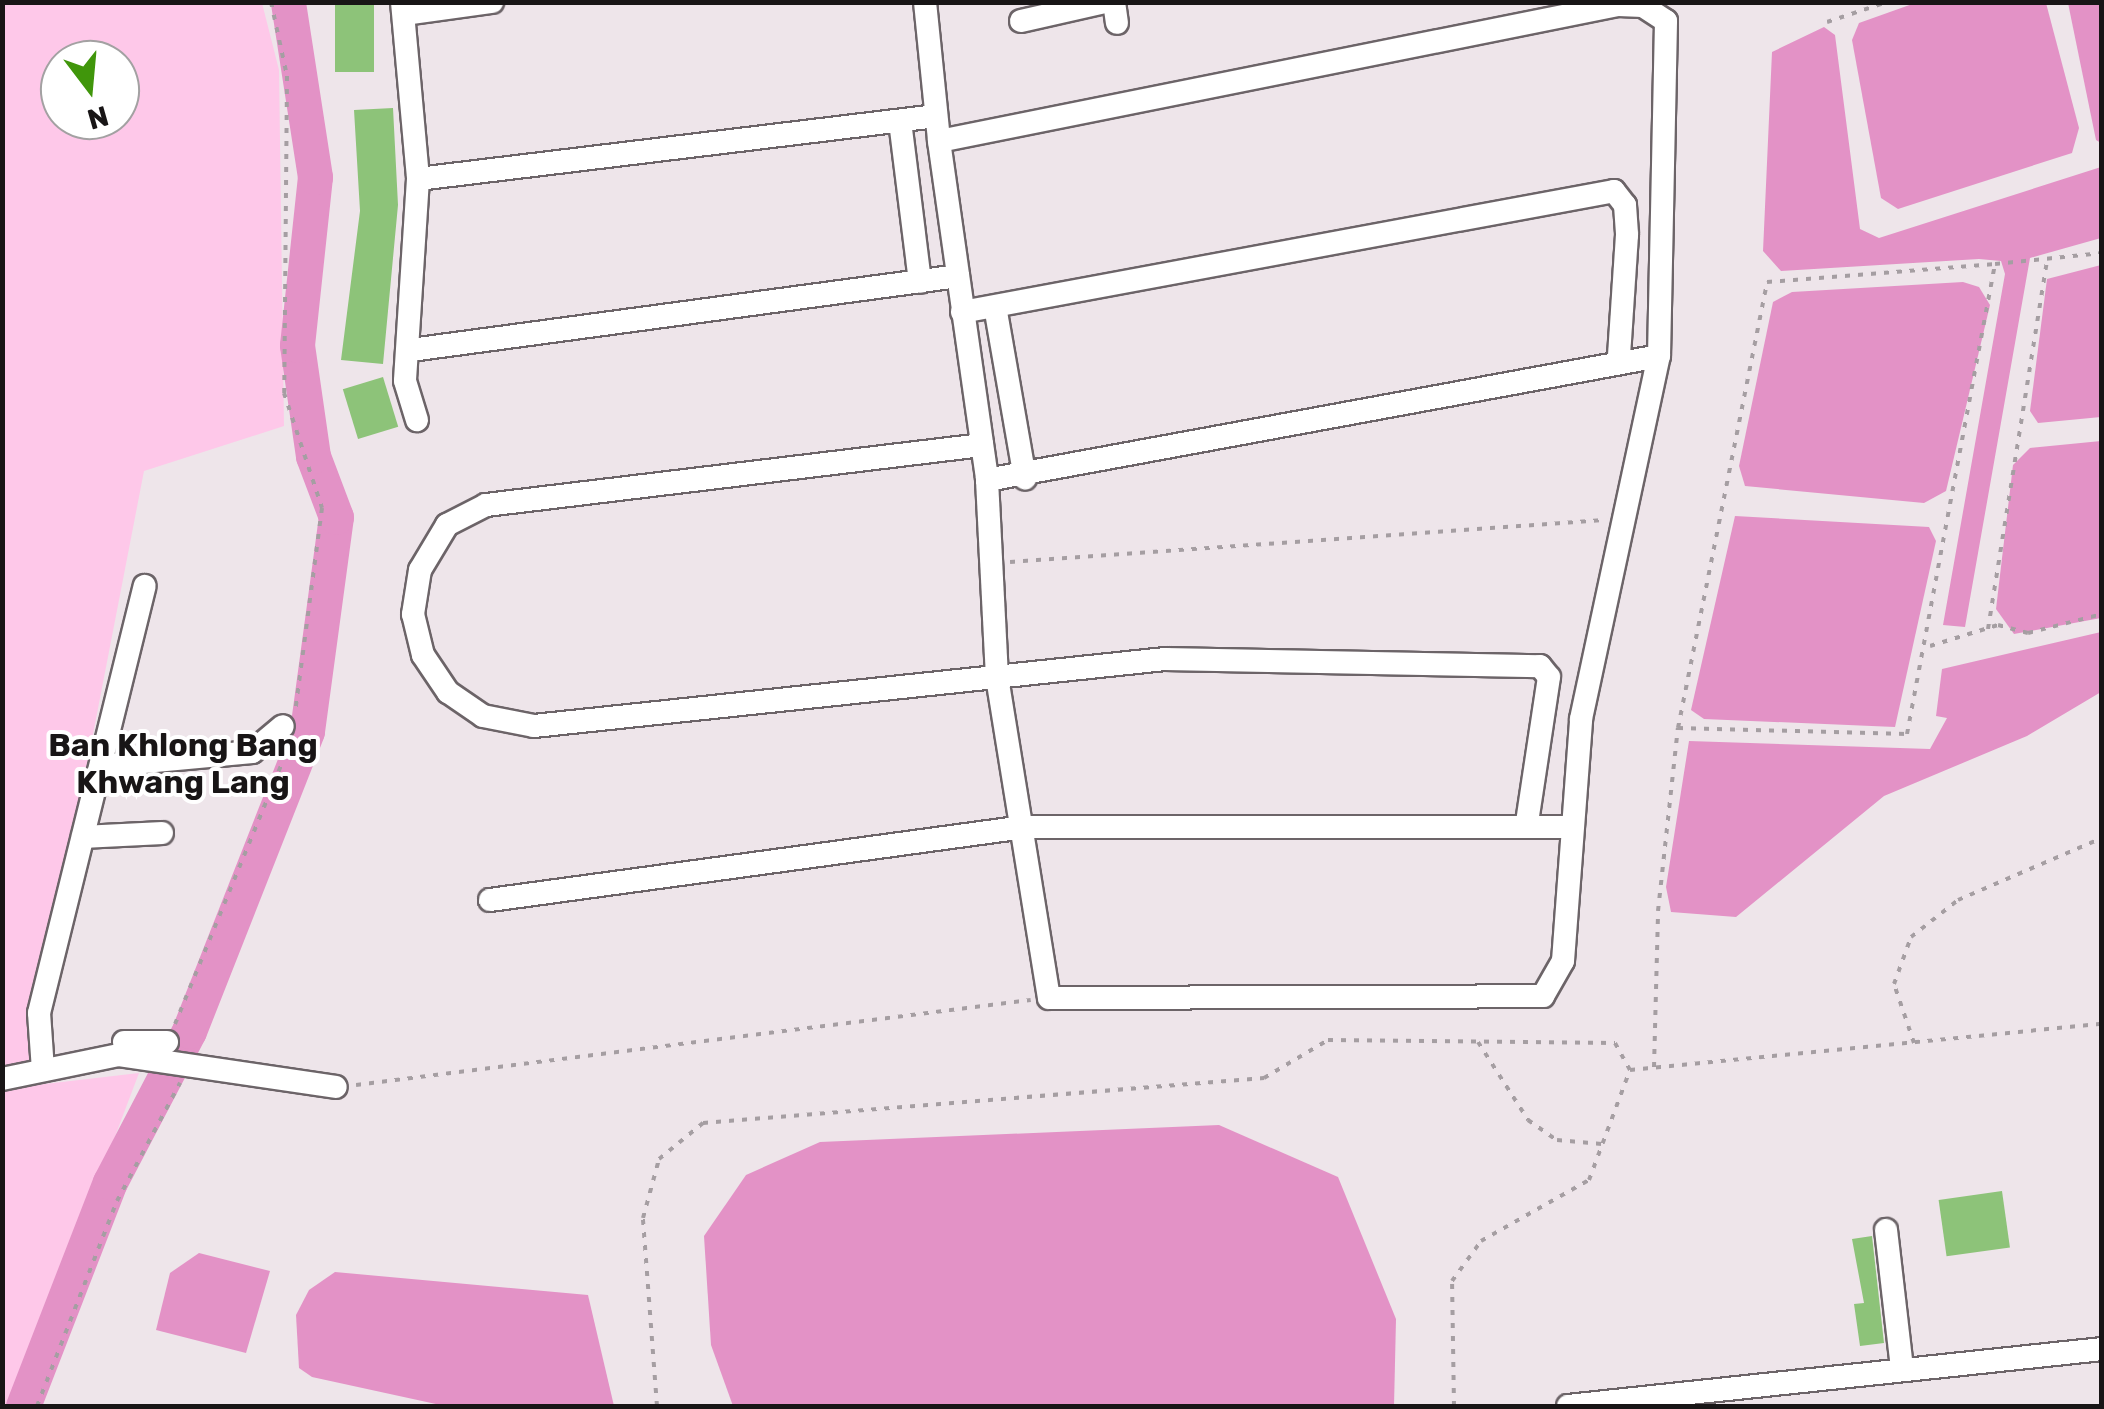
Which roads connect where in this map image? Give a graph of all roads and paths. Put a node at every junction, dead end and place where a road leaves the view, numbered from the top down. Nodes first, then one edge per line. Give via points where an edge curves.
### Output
1 (271, 2) edge
2 (492, 2) edge
3 (925, 2) edge
4 (1887, 2) edge
5 (403, 8) edge
6 (1112, 9) edge
7 (1022, 20) dead end
8 (1828, 22) dead end
9 (936, 116) junction
10 (900, 121) junction
11 (939, 142) junction
12 (418, 180) junction
13 (2102, 253) edge
14 (2047, 259) junction
15 (1995, 264) junction
16 (958, 276) junction
17 (920, 282) junction
18 (962, 312) junction
19 (996, 312) junction
20 (411, 350) junction
21 (1659, 356) junction
22 (1619, 358) junction
23 (417, 420) dead end
24 (982, 445) junction
25 (1025, 478) junction
26 (987, 480) junction
27 (1624, 518) junction
28 (991, 563) junction
29 (144, 586) dead end
30 (2102, 614) edge
31 (1988, 630) junction
32 (1930, 646) junction
33 (997, 677) junction
34 (289, 727) junction
35 (1678, 728) junction
36 (101, 766) junction
37 (1527, 822) junction
38 (1024, 827) junction
39 (1569, 827) junction
40 (162, 832) dead end
41 (83, 837) junction
42 (2102, 838) edge
43 (490, 900) dead end
44 (1050, 998) junction
45 (2102, 1024) edge
46 (1478, 1042) junction
47 (1914, 1042) junction
48 (159, 1050) junction
49 (42, 1061) junction
50 (198, 1068) junction
51 (1654, 1068) junction
52 (1630, 1070) junction
53 (2, 1079) edge
54 (336, 1087) joint
55 (1602, 1144) junction
56 (1886, 1230) dead end
57 (2102, 1349) edge
58 (1902, 1369) junction
59 (37, 1406) edge
60 (657, 1406) edge
61 (1454, 1406) edge
62 (1568, 1406) edge

1 - 34 path via 287,76 284,393 322,508
2 - 5 street
3 - 9 street
4 - 8 path
5 - 12 street
6 - 7 street
9 - 10 street
9 - 11 street
10 - 12 street
10 - 17 street
11 - 16 street
11 - 21 street via 1643,6 1658,12 1669,36
12 - 20 street
13 - 14 path
14 - 15 path
14 - 31 path
15 - 32 path
15 - 35 path via 1768,282
16 - 17 street
16 - 18 street
17 - 20 street
18 - 19 street
18 - 24 street
19 - 22 street via 1614,191 1626,223
19 - 25 street
20 - 23 street via 405,381
21 - 22 street
21 - 27 street
22 - 25 street
24 - 26 street
24 - 33 street via 486,505 447,525 420,570 412,614 422,655 448,692 483,716 534,726
25 - 26 street
26 - 28 street
27 - 28 path
27 - 39 street via 1581,719
28 - 33 street
29 - 36 street
30 - 31 path via 2028,634
31 - 32 path
32 - 35 path via 1907,734
33 - 37 street via 1164,659 1540,666 1548,677
33 - 38 street
34 - 36 street via 252,752
34 - 48 path
35 - 51 path via 1659,894
36 - 41 street
37 - 38 street
37 - 39 street
38 - 43 street
38 - 44 street
39 - 44 street via 1563,961 1543,996
40 - 41 street
41 - 49 street via 39,1013
42 - 47 path via 1958,900 1911,937 1894,984
44 - 54 path
45 - 47 path
46 - 52 path via 1615,1043
46 - 55 path via 1528,1120 1557,1140
46 - 60 path via 1328,1040 1264,1078 703,1123 659,1159 643,1218
47 - 51 path
48 - 49 street
48 - 50 street
49 - 53 street
50 - 54 street
50 - 59 path via 167,1095
51 - 52 path
52 - 55 path
55 - 61 path via 1588,1180 1481,1242 1452,1281
56 - 58 street
57 - 58 street
58 - 62 street

